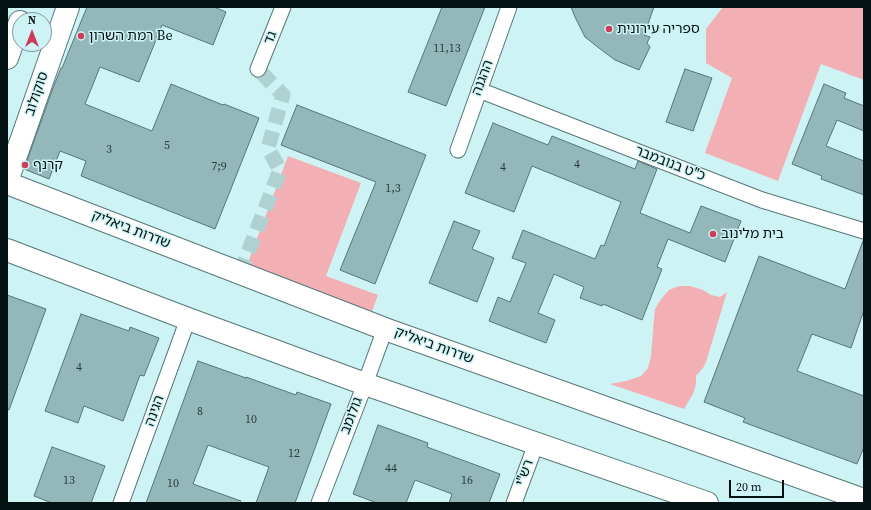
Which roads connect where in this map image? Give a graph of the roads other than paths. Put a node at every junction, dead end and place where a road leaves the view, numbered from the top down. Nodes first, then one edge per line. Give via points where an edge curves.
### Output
1 (68, 7) edge
2 (283, 7) edge
3 (509, 7) edge
4 (12, 44) edge
5 (7, 58) edge
6 (258, 69) dead end
7 (479, 90) junction
8 (458, 150) dead end
9 (7, 182) edge
10 (864, 231) edge
11 (7, 250) edge
12 (188, 319) junction
13 (385, 329) junction
14 (365, 384) junction
15 (536, 444) junction
16 (864, 500) edge
17 (121, 503) edge
18 (319, 503) edge
19 (514, 503) edge
20 (707, 503) edge

1 - 9 street, סוקולוב
2 - 6 street, גד
3 - 7 street, ההגנה
4 - 5 street
7 - 8 street, ההגנה
7 - 10 street, כ"ט בנובמבר via 762,200
9 - 13 street, שדרות ביאליק
11 - 12 street
12 - 14 street
12 - 17 street, הגינה
13 - 14 street, גולומב
13 - 16 street, שדרות ביאליק
14 - 15 street
14 - 18 street, גולומב
15 - 19 street, רש"י
15 - 20 street

